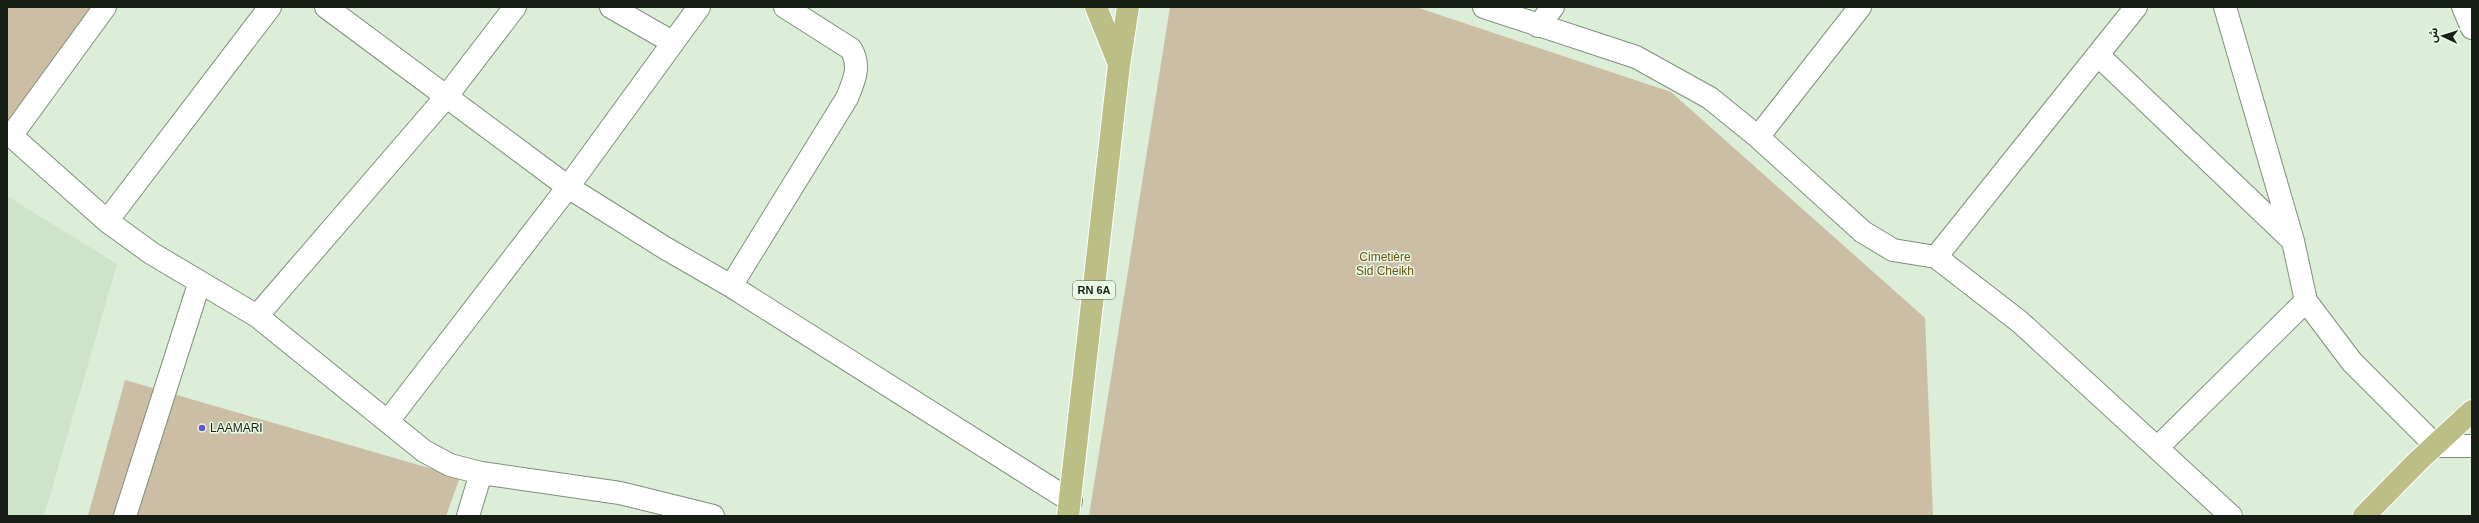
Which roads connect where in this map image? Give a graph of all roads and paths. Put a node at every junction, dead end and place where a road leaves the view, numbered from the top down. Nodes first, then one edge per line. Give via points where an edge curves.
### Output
1 (105, 7) edge
2 (270, 7) edge
3 (326, 7) edge
4 (515, 7) edge
5 (612, 7) edge
6 (699, 7) edge
7 (785, 7) edge
8 (1096, 7) edge
9 (1128, 7) edge
10 (1484, 7) edge
11 (1553, 7) edge
12 (1860, 7) edge
13 (2136, 7) edge
14 (2225, 7) edge
15 (2463, 7) edge
16 (1538, 26) junction
17 (2472, 28) edge
18 (672, 42) junction
19 (2099, 56) junction
20 (1119, 65) junction
21 (446, 97) junction
22 (9, 134) edge
23 (1758, 137) junction
24 (568, 187) junction
25 (107, 221) junction
26 (2293, 241) junction
27 (1936, 257) junction
28 (199, 284) junction
29 (731, 286) junction
30 (2306, 301) junction
31 (257, 316) junction
32 (2472, 411) edge
33 (388, 421) junction
34 (2436, 446) junction
35 (2472, 446) edge
36 (2157, 448) junction
37 (481, 473) junction
38 (1070, 508) edge
39 (125, 516) edge
40 (468, 516) edge
41 (713, 516) edge
42 (2231, 516) edge
43 (2364, 516) edge

1 - 22 street
2 - 25 street
3 - 21 street
4 - 21 street
5 - 18 street
6 - 18 street
7 - 29 street via 851,49 856,58 856,74 848,98
8 - 20 main road
9 - 20 main road, RN 6A
10 - 16 street
11 - 16 street
12 - 23 street
13 - 19 street
14 - 26 street
15 - 17 street
16 - 23 street via 1636,57 1710,98
18 - 24 street
19 - 26 street
19 - 27 street
20 - 38 main road, RN 6A
21 - 24 street
21 - 31 street
22 - 25 street
23 - 27 street via 1862,232 1893,250
24 - 29 street
24 - 33 street
25 - 28 street
26 - 30 street
27 - 36 street via 2020,322
28 - 31 street
28 - 39 street
29 - 38 street
30 - 34 street via 2352,362
30 - 36 street
31 - 33 street
32 - 34 main road
33 - 37 street via 424,451 450,466
34 - 35 street
34 - 43 main road
36 - 42 street
37 - 40 street
37 - 41 street via 620,493

